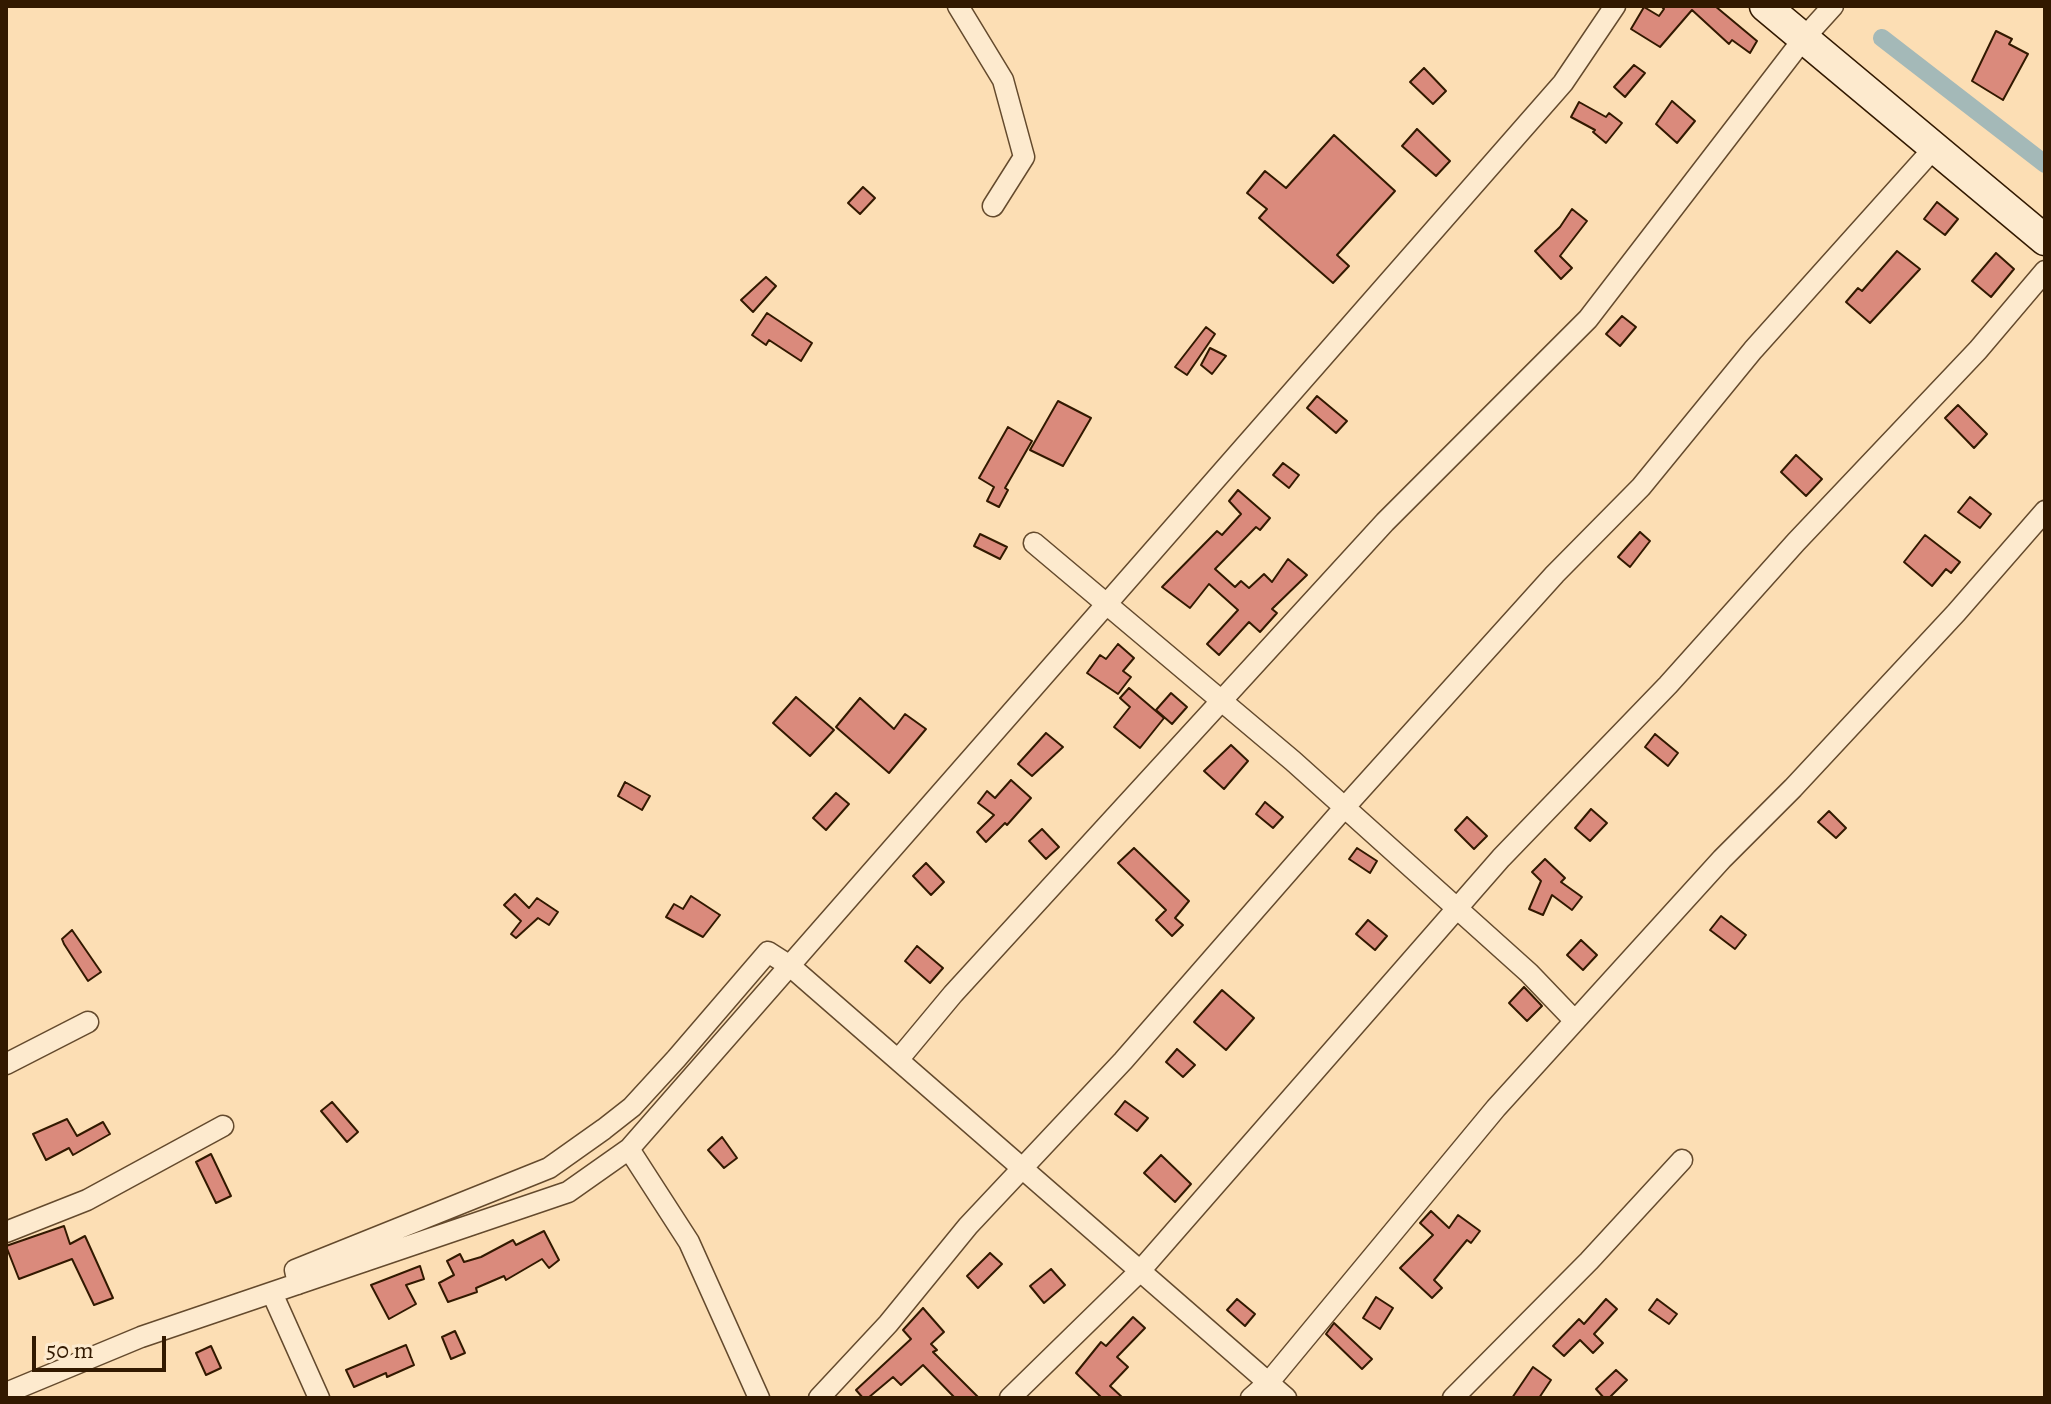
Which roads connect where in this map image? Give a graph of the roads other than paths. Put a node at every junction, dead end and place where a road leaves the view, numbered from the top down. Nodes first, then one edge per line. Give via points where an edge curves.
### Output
1 (958, 6) edge
2 (1615, 6) edge
3 (1765, 6) edge
4 (1833, 6) edge
5 (1804, 38) junction
6 (1935, 147) junction
7 (993, 206) dead end
8 (2045, 240) edge
9 (2045, 271) edge
10 (2045, 511) edge
11 (1034, 543) dead end
12 (1109, 603) junction
13 (1221, 703) junction
14 (1344, 808) junction
15 (1457, 907) junction
16 (790, 966) junction
17 (1575, 1021) junction
18 (88, 1022) dead end
19 (898, 1060) junction
20 (6, 1064) edge
21 (223, 1126) dead end
22 (629, 1149) junction
23 (1682, 1160) dead end
24 (1021, 1167) junction
25 (6, 1232) edge
26 (1140, 1271) junction
27 (298, 1284) junction
28 (272, 1293) junction
29 (1269, 1382) junction
30 (6, 1393) edge
31 (319, 1398) edge
32 (759, 1398) edge
33 (819, 1398) edge
34 (1010, 1398) edge
35 (1251, 1398) edge
36 (1286, 1398) edge
37 (1453, 1398) edge

1 - 7 street via 1003,80 1024,157
2 - 12 street via 1563,83
3 - 5 street
4 - 5 street
5 - 6 street
5 - 13 street via 1588,319 1385,522
6 - 8 street
6 - 14 street via 1753,350 1641,487 1555,574
9 - 15 street via 1978,350
10 - 17 street
11 - 12 street
12 - 13 street
12 - 16 street
13 - 14 street
13 - 19 street
14 - 15 street
14 - 24 street via 1123,1061
15 - 17 street
15 - 26 street
16 - 19 street
16 - 22 street
16 - 27 street via 768,952 632,1107 549,1168 295,1270
17 - 29 street via 1434,1178
18 - 20 street
19 - 24 street
21 - 25 street via 87,1200
22 - 27 street via 568,1192
22 - 32 street via 689,1242
23 - 37 street
24 - 26 street
24 - 33 street
26 - 29 street
26 - 34 street
27 - 28 street
28 - 30 street via 141,1337
28 - 31 street
29 - 35 street
29 - 36 street

